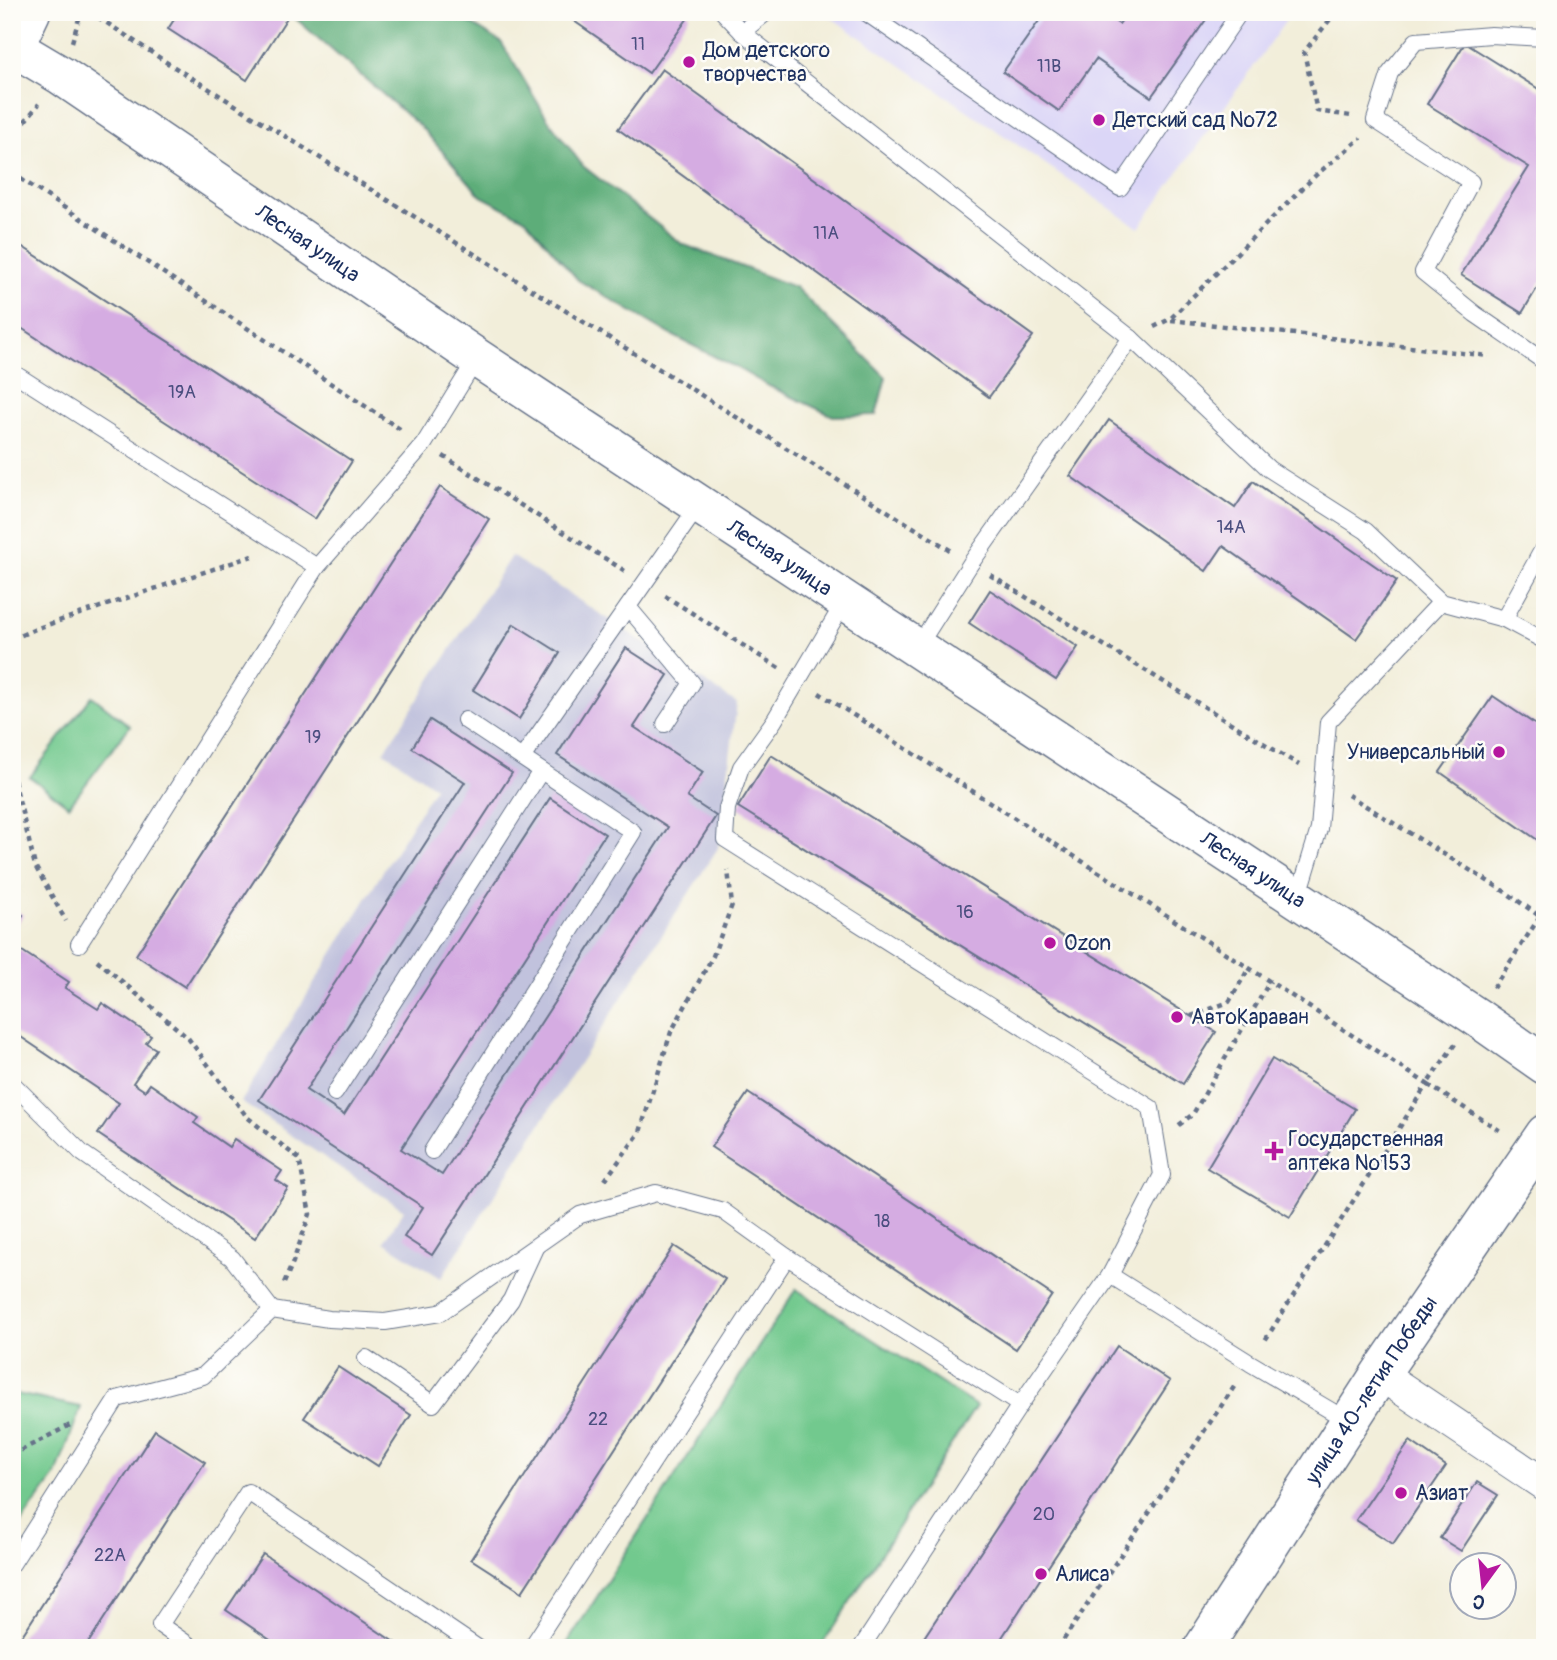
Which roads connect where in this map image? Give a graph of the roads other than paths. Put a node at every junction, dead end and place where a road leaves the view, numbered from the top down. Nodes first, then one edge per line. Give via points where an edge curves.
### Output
1 (31, 12) edge
2 (723, 12) edge
3 (767, 12) edge
4 (865, 12) edge
5 (1240, 12) edge
6 (742, 32) junction
7 (1545, 38) edge
8 (14, 50) edge
9 (1131, 338) junction
10 (477, 358) junction
11 (1545, 362) edge
12 (12, 372) edge
13 (698, 505) junction
14 (1545, 545) edge
15 (317, 567) junction
16 (845, 601) junction
17 (1441, 602) junction
18 (628, 607) junction
19 (1504, 619) junction
20 (1545, 641) edge
21 (917, 648) junction
22 (465, 720) dead end
23 (665, 723) dead end
24 (522, 758) junction
25 (541, 771) junction
26 (1298, 898) junction
27 (79, 944) road end
28 (1545, 1065) edge
29 (12, 1083) edge
30 (335, 1093) dead end
31 (1545, 1134) edge
32 (432, 1151) dead end
33 (536, 1246) junction
34 (788, 1258) junction
35 (1110, 1275) junction
36 (272, 1310) junction
37 (366, 1358) dead end
38 (1380, 1374) junction
39 (1020, 1405) junction
40 (1350, 1422) junction
41 (1545, 1485) edge
42 (12, 1564) edge
43 (193, 1648) edge
44 (478, 1648) edge
45 (531, 1648) edge
46 (861, 1648) edge
47 (1203, 1648) edge

1 - 8 street
2 - 6 lane
3 - 6 lane
4 - 5 lane via 1120,188
6 - 9 lane
7 - 11 lane via 1416,41 1390,73 1377,122 1471,182 1423,272
8 - 10 street, Лесная улица via 62,76
9 - 17 lane via 1269,469 1366,531
9 - 21 lane via 971,563
10 - 13 street, Лесная улица
10 - 15 lane via 424,444
12 - 15 lane
13 - 16 street, Лесная улица
13 - 18 lane
14 - 19 lane
15 - 27 lane
16 - 21 street, Лесная улица
16 - 35 lane via 774,722 741,767 727,808 724,839 1151,1108 1163,1175
17 - 19 lane
17 - 26 lane via 1328,722 1319,829
18 - 23 lane via 692,684
18 - 24 lane
19 - 20 lane
21 - 26 street, Лесная улица
22 - 24 lane
24 - 25 lane
25 - 30 lane
25 - 32 lane via 633,832
26 - 28 street, Лесная улица
29 - 36 lane via 82,1153 232,1258
31 - 38 street, улица 40-летия Победы
33 - 34 lane via 580,1215 656,1193 723,1211
33 - 36 lane via 440,1313 385,1322
33 - 37 lane via 511,1300 433,1404
34 - 39 lane
34 - 45 lane
35 - 39 lane
35 - 40 lane
36 - 42 lane via 203,1376 117,1399
38 - 40 street, улица 40-летия Победы
38 - 41 street
39 - 46 lane
40 - 47 street, улица 40-летия Победы
43 - 44 lane via 160,1625 248,1492

